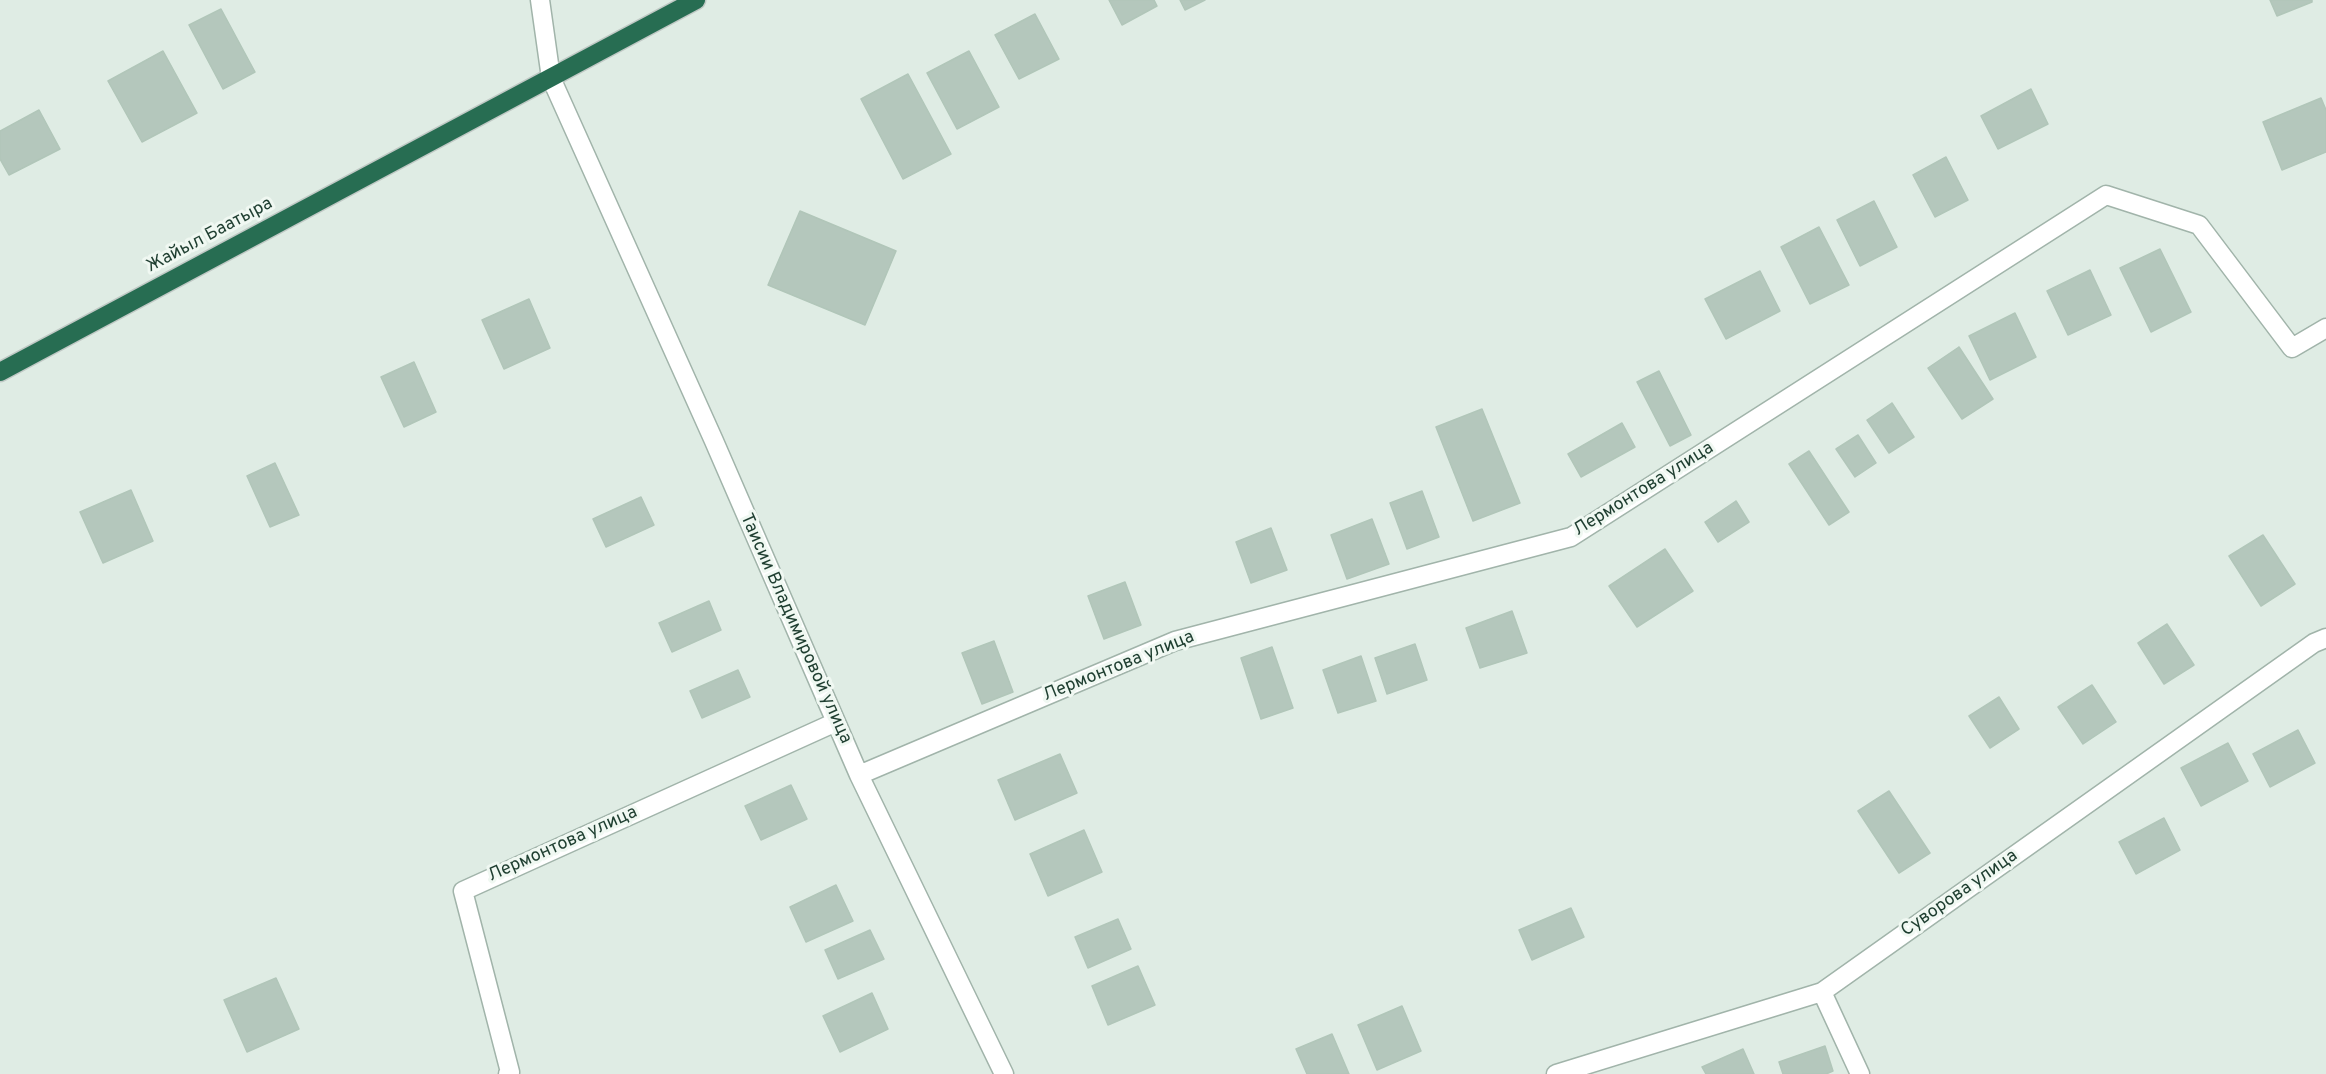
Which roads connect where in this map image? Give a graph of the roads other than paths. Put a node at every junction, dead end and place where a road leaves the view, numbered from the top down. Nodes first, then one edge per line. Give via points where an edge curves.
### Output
1 (540, 0) edge
2 (696, 0) edge
3 (551, 78) junction
4 (2326, 328) edge
5 (0, 372) edge
6 (2326, 638) edge
7 (836, 722) junction
8 (859, 776) junction
9 (1822, 992) junction
10 (508, 1074) edge
11 (1004, 1074) edge
12 (1556, 1074) edge
13 (1860, 1074) edge

1 - 3 street
2 - 3 highway, Жайыл Баатыра
3 - 5 highway, Жайыл Баатыра
3 - 7 street, Таисии Владимировой улица
4 - 8 street, Лермонтова улица via 2292,348 2199,225 2106,195 1571,537 1175,641
6 - 9 street, Суворова улица
7 - 8 street, Таисии Владимировой улица
7 - 10 street, Лермонтова улица via 463,891
8 - 11 street, Таисии Владимировой улица
9 - 12 street, Суворова улица
9 - 13 street

